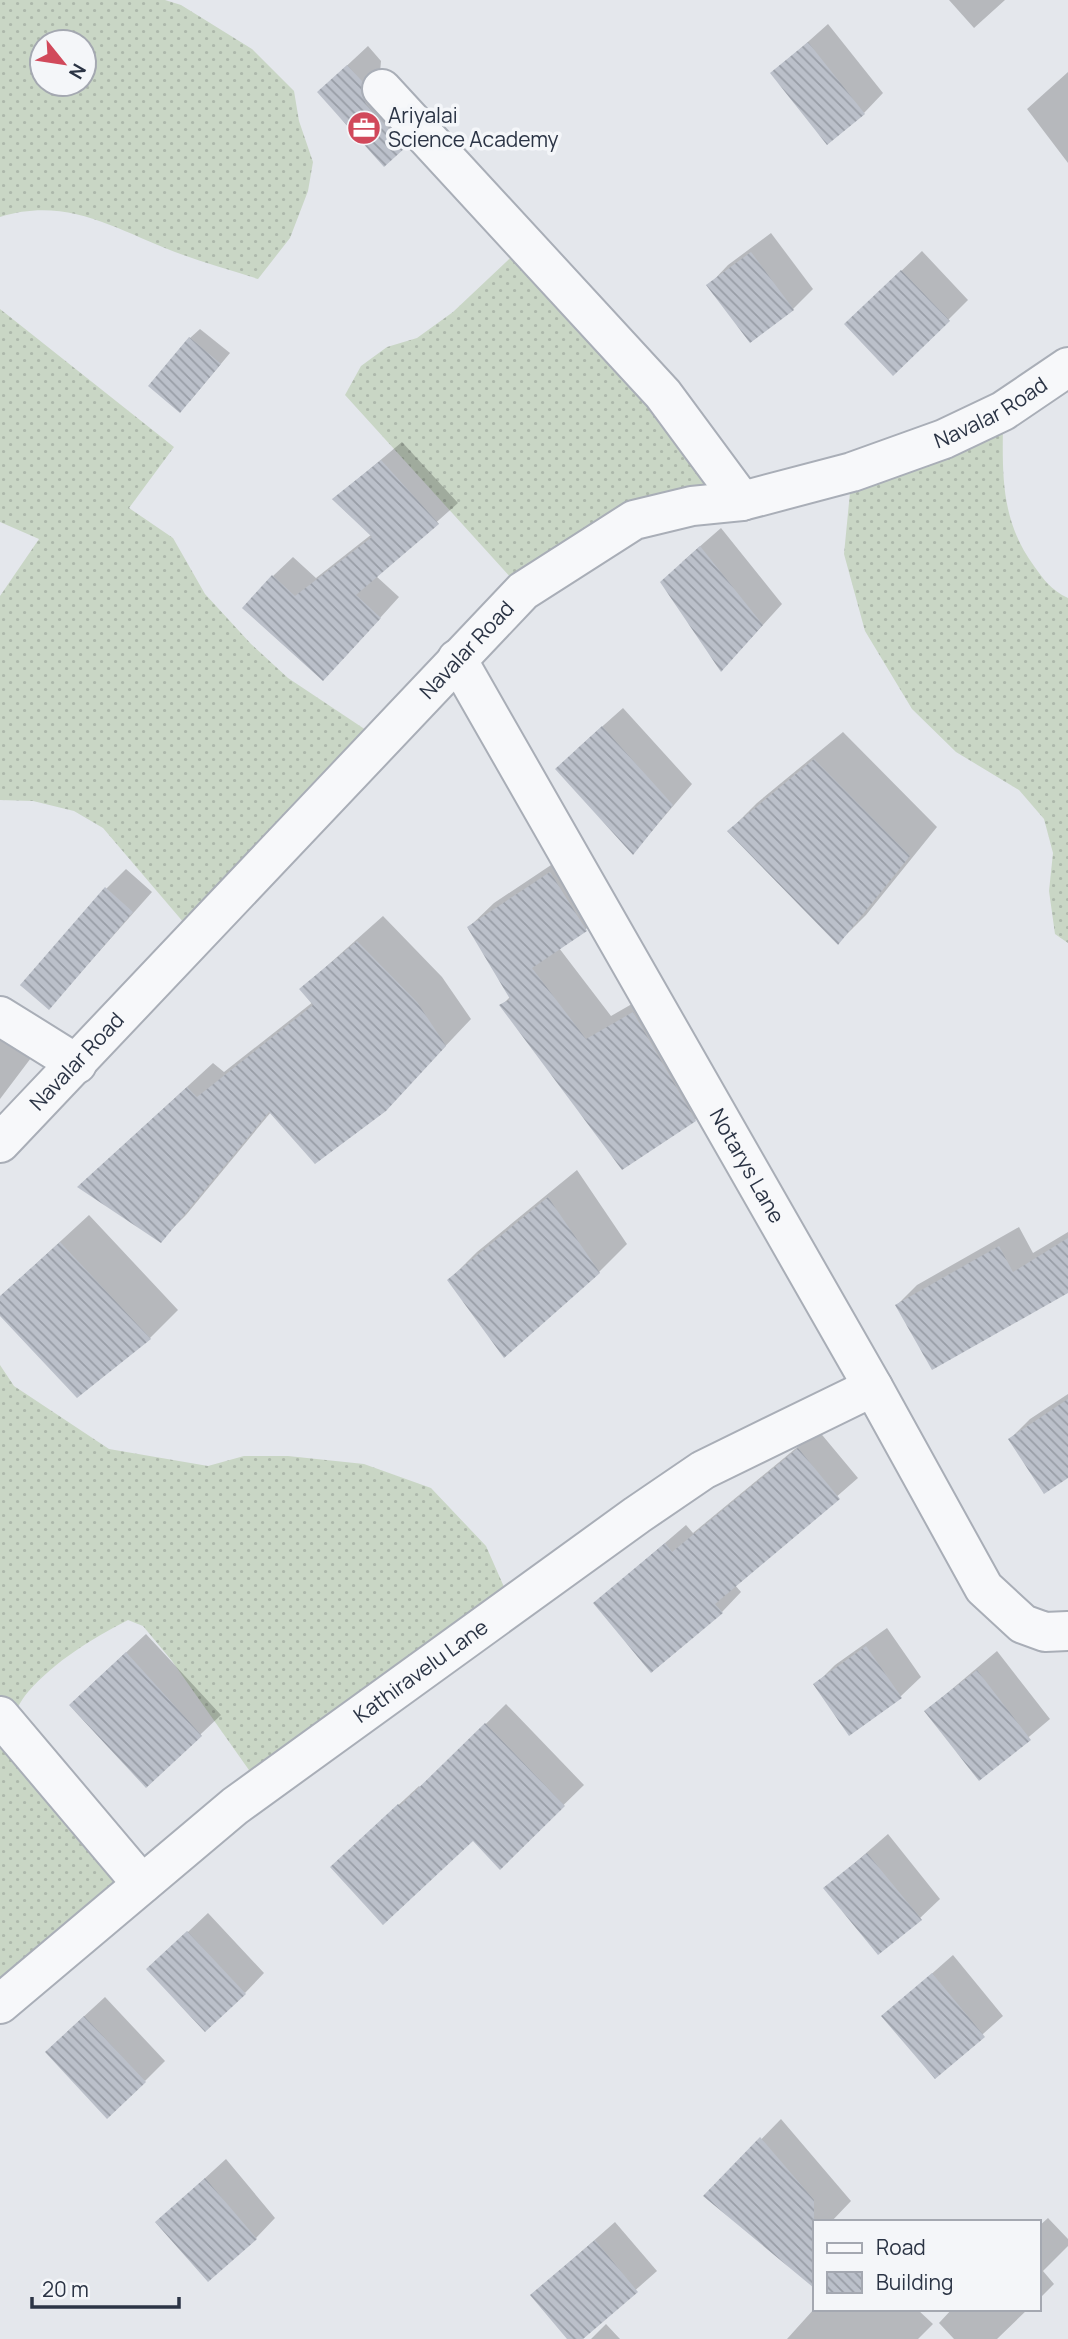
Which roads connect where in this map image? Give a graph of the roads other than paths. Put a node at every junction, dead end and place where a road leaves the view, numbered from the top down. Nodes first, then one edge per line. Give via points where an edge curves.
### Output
1 (382, 89) dead end
2 (1068, 368) edge
3 (742, 502) junction
4 (457, 659) junction
5 (0, 1016) edge
6 (77, 1064) junction
7 (0, 1143) edge
8 (873, 1387) junction
9 (1068, 1631) edge
10 (0, 1716) edge
11 (142, 1884) junction
12 (0, 2004) edge

1 - 3 street via 663,394
2 - 3 street, Navalar Road via 1003,411 944,439 852,472
3 - 4 street, Navalar Road via 692,506 634,520 523,591
4 - 6 street, Navalar Road
4 - 8 street, Notarys Lane
5 - 6 street
6 - 7 street, Navalar Road
8 - 9 street, Notarys Lane via 984,1588 1023,1624 1045,1632
8 - 11 street, Kathiravelu Lane via 681,1485 235,1806
10 - 11 street
11 - 12 street, Kathiravelu Lane

